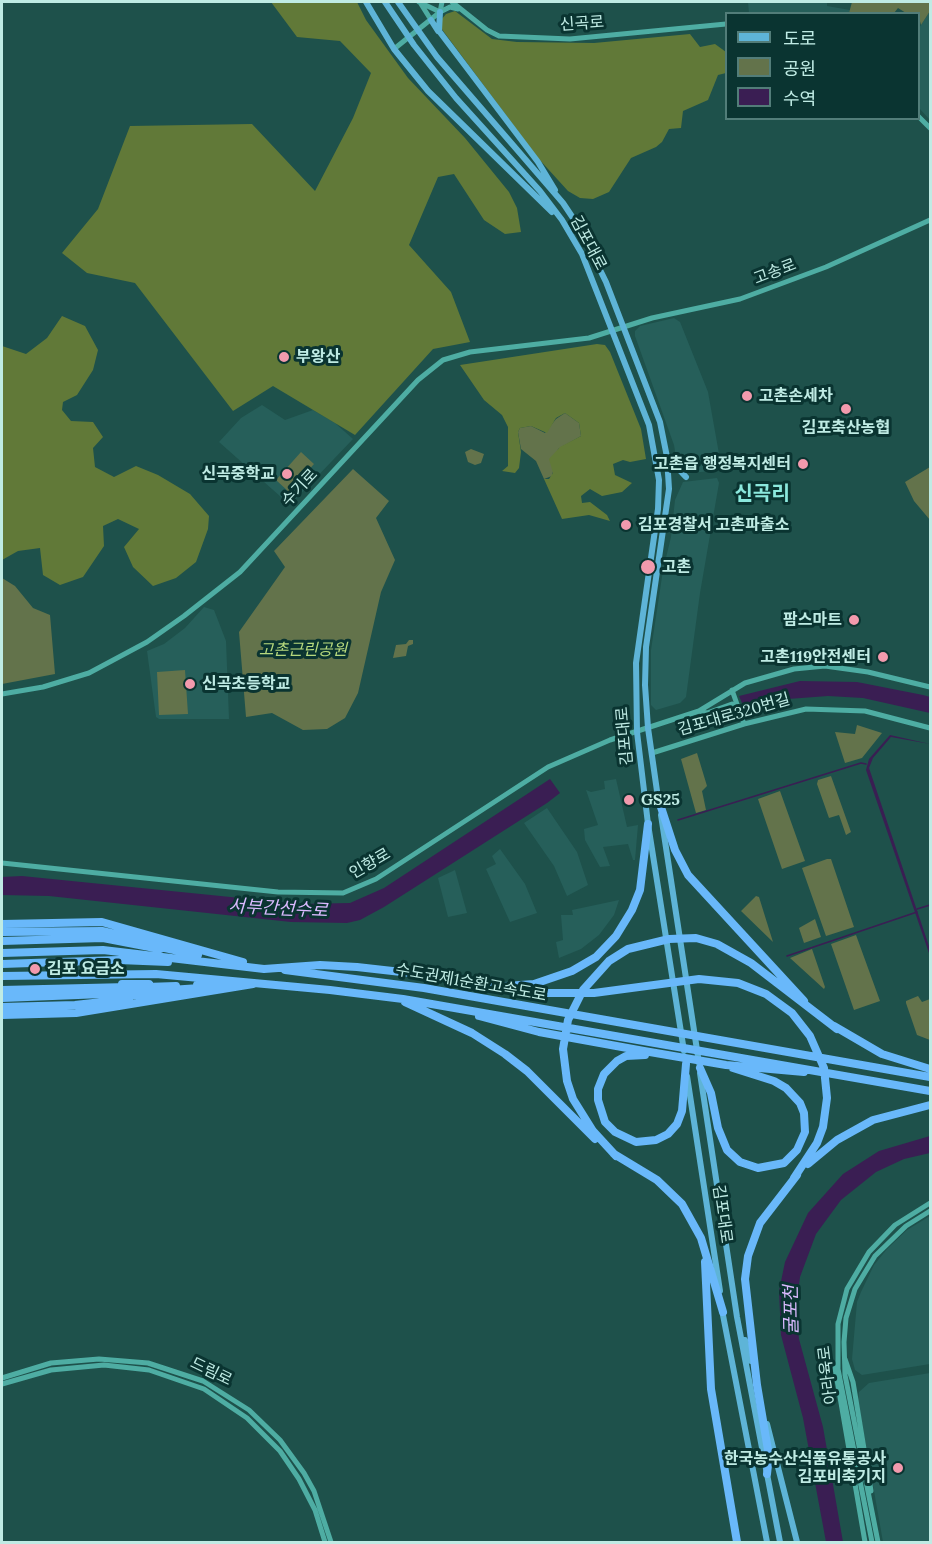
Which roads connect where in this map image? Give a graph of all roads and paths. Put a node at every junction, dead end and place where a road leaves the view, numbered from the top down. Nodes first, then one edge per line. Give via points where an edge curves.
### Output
1 (366, 2) edge
2 (385, 2) edge
3 (398, 2) edge
4 (419, 2) edge
5 (442, 2) edge
6 (452, 2) edge
7 (462, 10) junction
8 (440, 12) junction
9 (430, 21) junction
10 (725, 24) edge
11 (439, 32) junction
12 (395, 48) junction
13 (563, 203) junction
14 (562, 220) junction
15 (930, 220) edge
16 (622, 327) junction
17 (612, 331) junction
18 (667, 457) junction
19 (686, 477) dead end
20 (930, 687) edge
21 (732, 690) junction
22 (2, 694) edge
23 (739, 708) junction
24 (699, 711) junction
25 (744, 724) junction
26 (648, 728) junction
27 (930, 728) edge
28 (637, 732) junction
29 (652, 753) junction
30 (659, 801) junction
31 (648, 824) junction
32 (2, 863) edge
33 (2, 938) edge
34 (2, 964) edge
35 (264, 969) junction
36 (2, 976) edge
37 (264, 983) junction
38 (480, 986) junction
39 (395, 998) junction
40 (2, 1001) edge
41 (432, 1004) junction
42 (837, 1029) junction
43 (645, 1053) junction
44 (686, 1064) junction
45 (700, 1068) junction
46 (741, 1069) junction
47 (930, 1069) edge
48 (824, 1072) junction
49 (930, 1077) edge
50 (930, 1091) edge
51 (930, 1105) edge
52 (616, 1156) junction
53 (794, 1178) junction
54 (930, 1203) edge
55 (930, 1211) edge
56 (705, 1249) junction
57 (723, 1311) junction
58 (737, 1317) junction
59 (840, 1357) junction
60 (2, 1378) edge
61 (2, 1384) edge
62 (757, 1384) junction
63 (767, 1474) junction
64 (325, 1542) edge
65 (331, 1542) edge
66 (737, 1542) edge
67 (767, 1542) edge
68 (780, 1542) edge
69 (796, 1542) edge
70 (865, 1542) edge
71 (872, 1542) edge
72 (879, 1542) edge

1 - 12 main road
2 - 14 main road, 김포대로 via 456,98
3 - 13 main road, 김포대로 via 437,57
4 - 8 street
4 - 9 street
5 - 8 street
6 - 7 street, 신곡로
7 - 8 street via 450,7
7 - 10 street, 신곡로 via 495,35 534,39
8 - 9 street
8 - 11 main road
9 - 11 main road
9 - 12 street
11 - 13 main road via 538,162
12 - 14 main road via 428,92
13 - 16 main road, 김포대로 via 594,255
14 - 17 main road, 김포대로 via 582,254
15 - 16 street, 고송로 via 759,293
16 - 17 street, 수기로
16 - 18 main road, 김포대로 via 660,422
17 - 22 street, 수기로 via 589,338 470,352 436,363 251,561 201,604 109,664 67,681
17 - 28 main road, 김포대로 via 649,425 659,480 636,663
18 - 19 main road
18 - 26 main road, 김포대로 via 668,502 646,657
20 - 21 street via 825,666 784,671
21 - 23 street
21 - 24 street
23 - 24 street via 732,704 707,713
23 - 25 street
24 - 26 street, 인향로
25 - 27 street, 김포대로320번길 via 795,711 828,708 878,713
25 - 29 street, 김포대로320번길
26 - 28 street, 인향로
26 - 29 main road, 김포대로
28 - 31 main road, 김포대로
28 - 32 street, 인향로 via 548,766 375,879 343,893 278,892
29 - 30 main road, 김포대로
30 - 42 highway via 675,850 699,889 796,992
30 - 45 main road, 김포대로
31 - 38 highway via 637,900 607,946 586,963 555,979 518,986
31 - 44 main road, 김포대로
33 - 35 highway
33 - 35 highway via 102,934
33 - 35 highway via 102,922
34 - 35 highway, 수도권제1순환고속도로 via 134,960
35 - 38 highway via 357,967
35 - 49 highway, 수도권제1순환고속도로 via 376,981
36 - 37 highway, 수도권제1순환고속도로 via 148,973
37 - 39 highway, 수도권제1순환고속도로
37 - 40 highway
37 - 40 highway via 75,1001
37 - 40 highway via 75,1013
38 - 53 highway via 568,994 632,990 699,979 724,980 757,989 783,1005 810,1036 821,1058 826,1083 824,1121 817,1143
39 - 41 highway, 수도권제1순환고속도로
39 - 52 highway via 505,1054
41 - 43 highway
41 - 48 highway, 수도권제1순환고속도로
42 - 47 highway via 882,1054
42 - 52 highway via 751,963 717,944 696,938 669,939 628,950 609,961 583,990 568,1020 563,1049 573,1099 593,1131
43 - 44 highway via 617,1061 604,1074 598,1089 597,1100 605,1122 636,1142 663,1138 677,1124 682,1111
43 - 46 highway
44 - 57 main road, 김포대로
45 - 46 highway via 727,1150 748,1166 776,1166 790,1158 801,1142 804,1113 786,1088
45 - 58 main road, 김포대로
46 - 48 highway
48 - 50 highway, 수도권제1순환고속도로
51 - 53 highway via 892,1113 855,1129 815,1157
52 - 56 highway via 674,1194
53 - 62 highway via 760,1223 748,1256 747,1304
54 - 59 street, 아라육로 via 888,1231 856,1270 840,1313
55 - 59 street, 아라육로 via 888,1242 866,1269 848,1311
56 - 57 highway
56 - 66 highway via 711,1389
57 - 67 main road, 김포대로
58 - 62 main road
58 - 63 main road, 김포대로
59 - 70 street via 834,1367 837,1392
59 - 71 street, 아라육로
59 - 72 street via 853,1382
60 - 65 street, 드림로 via 51,1363 99,1359 148,1363 203,1381 249,1410 286,1447 314,1491
61 - 64 street, 드림로 via 51,1370 104,1365 149,1370 204,1389 248,1418 280,1451 315,1510
62 - 63 highway via 769,1456
62 - 69 main road
63 - 68 main road, 김포대로

